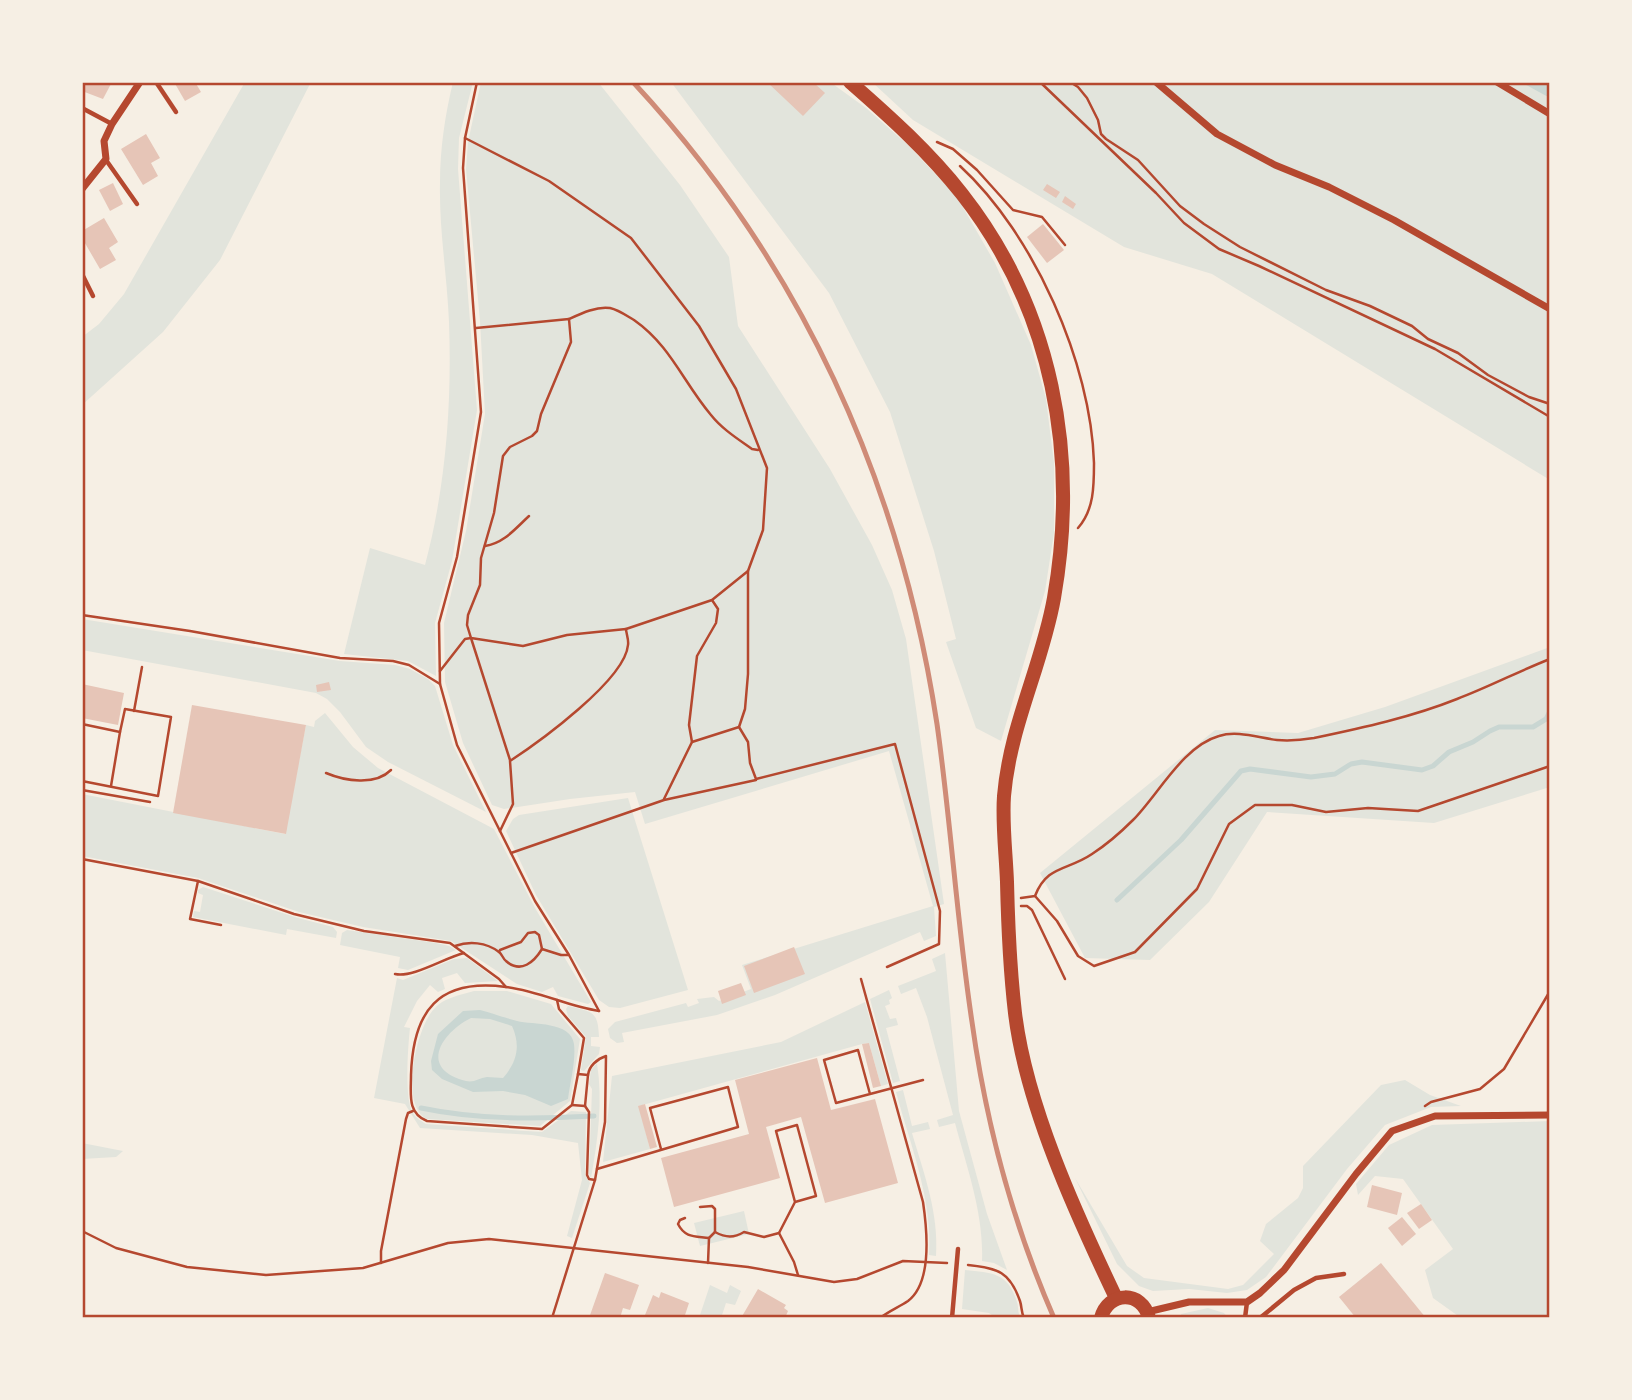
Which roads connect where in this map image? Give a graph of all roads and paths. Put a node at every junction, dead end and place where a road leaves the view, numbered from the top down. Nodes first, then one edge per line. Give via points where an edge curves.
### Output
1 (140, 82) edge
2 (156, 82) edge
3 (477, 82) edge
4 (850, 82) edge
5 (1040, 82) edge
6 (1070, 82) edge
7 (1156, 82) edge
8 (1497, 82) edge
9 (82, 108) edge
10 (176, 112) dead end
11 (1550, 114) edge
12 (112, 124) junction
13 (464, 138) junction
14 (914, 139) junction
15 (106, 159) junction
16 (82, 190) edge
17 (137, 204) dead end
18 (1065, 245) dead end
19 (82, 274) edge
20 (93, 296) dead end
21 (1550, 309) edge
22 (569, 319) junction
23 (476, 328) junction
24 (1550, 404) edge
25 (1550, 417) edge
26 (759, 450) junction
27 (529, 516) dead end
28 (485, 546) junction
29 (748, 571) junction
30 (712, 600) junction
31 (82, 615) edge
32 (626, 629) junction
33 (471, 638) junction
34 (1550, 659) edge
35 (142, 667) dead end
36 (440, 671) junction
37 (440, 684) junction
38 (134, 711) junction
39 (82, 724) edge
40 (739, 727) junction
41 (120, 732) junction
42 (692, 742) junction
43 (510, 761) junction
44 (1550, 765) edge
45 (391, 770) dead end
46 (326, 773) dead end
47 (757, 779) junction
48 (82, 781) edge
49 (111, 786) junction
50 (82, 790) edge
51 (664, 800) junction
52 (150, 803) dead end
53 (500, 831) junction
54 (511, 853) junction
55 (82, 859) edge
56 (198, 881) junction
57 (1035, 896) junction
58 (1007, 903) junction
59 (221, 925) dead end
60 (455, 946) junction
61 (542, 949) junction
62 (499, 952) junction
63 (464, 953) junction
64 (569, 955) junction
65 (887, 967) dead end
66 (395, 974) dead end
67 (861, 979) dead end
68 (1065, 979) dead end
69 (506, 987) junction
70 (1550, 992) edge
71 (557, 1000) junction
72 (578, 1074) junction
73 (588, 1075) junction
74 (923, 1080) dead end
75 (892, 1088) junction
76 (870, 1094) junction
77 (572, 1105) junction
78 (585, 1106) junction
79 (1421, 1109) dead end
80 (413, 1111) junction
81 (1550, 1115) edge
82 (661, 1149) junction
83 (597, 1169) junction
84 (595, 1180) junction
85 (795, 1202) junction
86 (700, 1207) dead end
87 (685, 1218) dead end
88 (82, 1231) edge
89 (715, 1233) junction
90 (779, 1233) junction
91 (709, 1238) junction
92 (574, 1248) junction
93 (958, 1249) dead end
94 (925, 1261) junction
95 (708, 1263) junction
96 (956, 1263) junction
97 (381, 1264) junction
98 (1344, 1274) dead end
99 (798, 1275) junction
100 (1116, 1298) junction
101 (1247, 1302) junction
102 (1148, 1315) edge
103 (552, 1318) edge
104 (880, 1318) edge
105 (952, 1318) edge
106 (1024, 1318) edge
107 (1101, 1318) edge
108 (1245, 1318) edge
109 (1260, 1318) edge

1 - 12 street
2 - 10 lane
3 - 13 path
4 - 14 main road
5 - 25 path via 1184,223 1219,249 1435,349
6 - 24 path via 1087,98 1101,134 1138,160 1204,225 1326,290 1412,326 1488,375
7 - 21 street via 1217,134 1394,220
8 - 11 street
9 - 12 lane
12 - 15 street via 104,141
13 - 23 path
13 - 26 path via 549,181 631,238 699,326 736,389
14 - 18 path via 928,138 953,149 1013,210 1042,217
14 - 58 main road via 962,194 1006,261 1040,342 1064,460 1063,535 1053,603 1008,763 1004,800
15 - 16 street
15 - 17 lane
19 - 20 lane
22 - 23 path
22 - 26 path via 592,309 609,308 638,323 665,348 711,417
22 - 28 path via 571,342 537,431 503,456
23 - 36 path via 481,412 457,557 439,623
26 - 29 path via 767,468 763,530
27 - 28 path via 507,537
28 - 33 path via 480,584 468,615
29 - 30 path
29 - 40 path via 748,674
30 - 32 path
30 - 42 path via 718,609 716,623 698,656 691,692
31 - 37 path via 340,658 409,665
32 - 33 path via 567,635 523,646
32 - 43 path via 628,645 621,665 573,716
33 - 36 path via 465,639
33 - 43 path
34 - 57 path via 1415,714 1311,738 1220,735 1187,757 1133,820 1093,853 1052,871
35 - 38 path
36 - 37 path
37 - 53 path via 457,745
38 - 41 path via 125,709
38 - 49 path via 171,717 159,796
39 - 41 path
40 - 42 path
40 - 47 path via 748,742
41 - 49 path
42 - 51 path
43 - 53 path via 513,804
44 - 57 path via 1418,811 1368,808 1326,812 1293,805 1255,806 1228,824 1198,889 1135,952 1094,966 1078,956
45 - 46 path via 370,780
47 - 51 path
47 - 65 path via 895,744 940,911 939,944
48 - 49 path
50 - 52 path
51 - 54 path
53 - 54 path
54 - 64 path
55 - 56 path
56 - 59 path via 190,919
56 - 60 path via 295,915
57 - 58 path
58 - 68 path via 1032,910
58 - 100 main road via 1016,1015 1031,1085 1053,1150
60 - 62 path via 475,942
60 - 63 path
61 - 62 path via 523,967 505,960
61 - 62 path via 536,932
61 - 64 path
63 - 66 path via 404,976
63 - 69 path
64 - 71 path via 599,1011
67 - 75 path
69 - 71 path
69 - 80 path via 472,987 443,995 432,1004 420,1021 412,1051
70 - 79 path via 1504,1069 1480,1089
71 - 72 path via 559,1009 584,1038
72 - 73 path
72 - 77 path
73 - 78 path
73 - 83 path via 606,1056 605,1122
74 - 75 path
75 - 76 path
75 - 94 path via 923,1202 928,1233
76 - 76 path via 836,1103 824,1060 858,1050
77 - 78 path
77 - 80 path via 542,1129 427,1121
78 - 84 path via 589,1112 587,1175
80 - 97 path via 406,1119
81 - 101 street via 1435,1116 1392,1131 1278,1278
82 - 82 path via 738,1127 727,1087 650,1108
82 - 83 path
83 - 84 path
84 - 92 path
85 - 85 path via 816,1196 797,1125 776,1131
85 - 90 path
86 - 89 path via 715,1209
87 - 91 path via 678,1224 682,1232
88 - 97 path via 116,1248 187,1267 266,1275
89 - 90 path via 725,1237 744,1232 764,1237
89 - 91 path
90 - 99 path
91 - 95 path
92 - 95 path
92 - 97 path via 489,1239 448,1242
92 - 103 path
93 - 96 lane
94 - 96 path
94 - 99 path via 903,1261 857,1279 834,1282
94 - 104 path via 919,1290
95 - 99 path
96 - 105 lane
96 - 106 path via 994,1269 1007,1276
98 - 109 lane via 1316,1278
100 - 102 main road via 1139,1301
100 - 107 main road via 1104,1307
101 - 102 street via 1189,1302
101 - 108 lane

